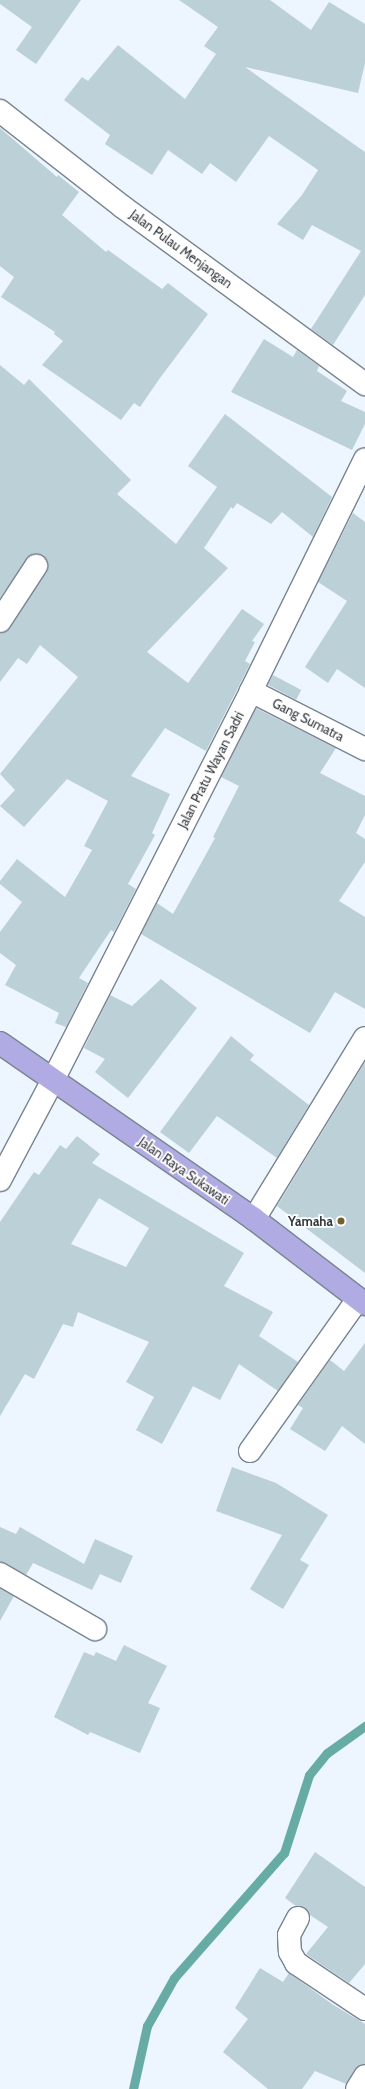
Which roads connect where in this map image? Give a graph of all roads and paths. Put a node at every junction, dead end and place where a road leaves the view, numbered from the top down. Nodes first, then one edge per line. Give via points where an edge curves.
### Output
1 (0, 111) edge
2 (365, 384) edge
3 (365, 458) edge
4 (36, 566) dead end
5 (0, 621) edge
6 (251, 691) junction
7 (365, 749) edge
8 (365, 1038) edge
9 (0, 1044) edge
10 (53, 1080) junction
11 (0, 1180) edge
12 (254, 1219) junction
13 (362, 1301) edge
14 (250, 1451) dead end
15 (0, 1574) edge
16 (95, 1628) dead end
17 (298, 1918) dead end
18 (365, 2009) edge
19 (365, 2076) edge
20 (357, 2089) edge

1 - 2 street, Jalan Pulau Menjangan via 123,207
3 - 6 street, Jalan Pratu Wayan Sadri
4 - 5 street
6 - 7 street, Gang Sumatra
6 - 10 street, Jalan Pratu Wayan Sadri
8 - 12 street
9 - 10 highway, Jalan Raya Sukawati
10 - 11 street, Jalan Pratu Wayan Sadri
10 - 12 highway, Jalan Raya Sukawati
12 - 13 highway, Jalan Raya Sukawati
13 - 14 street
15 - 16 street
17 - 18 street via 289,1935 290,1952 296,1963
19 - 20 street

